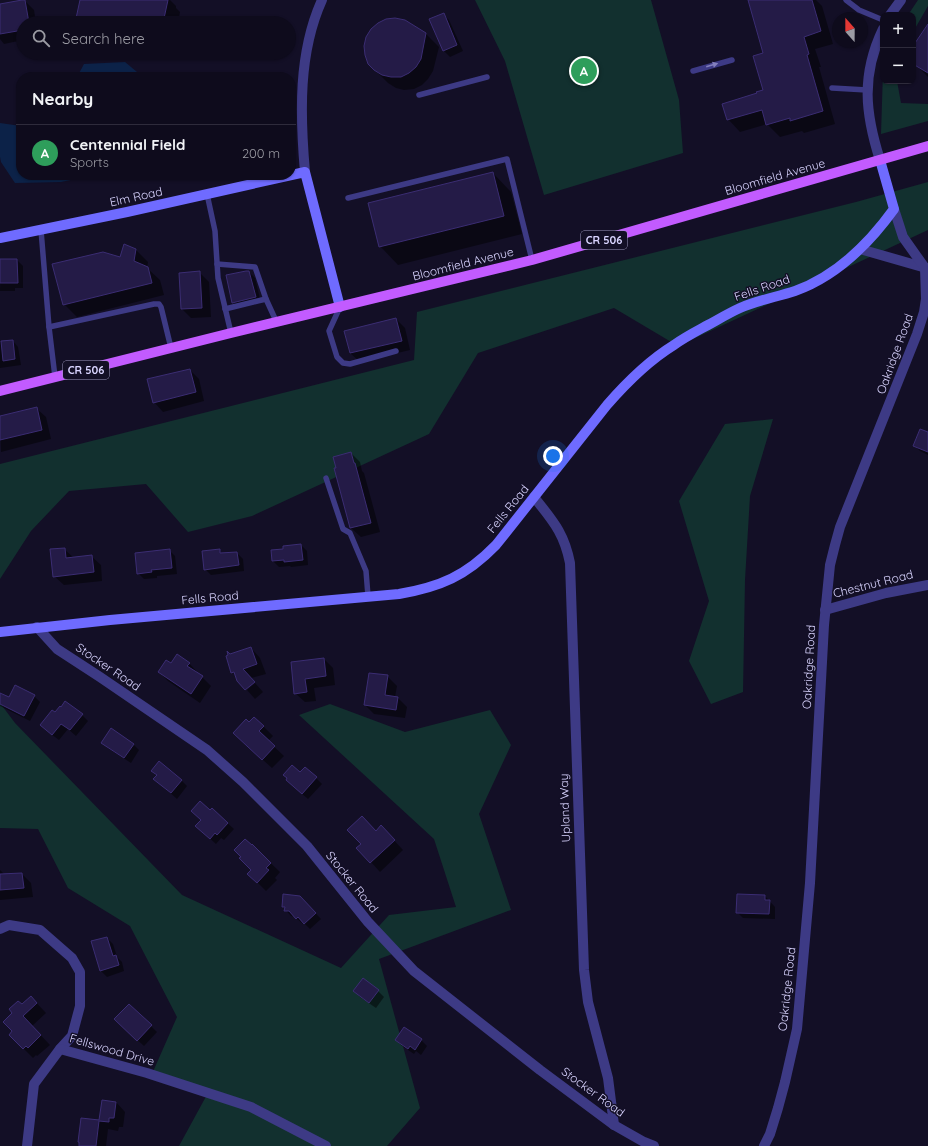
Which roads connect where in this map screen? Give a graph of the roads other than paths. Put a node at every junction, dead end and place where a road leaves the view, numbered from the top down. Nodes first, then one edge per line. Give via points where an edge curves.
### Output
1 (322, 0) edge
2 (846, 0) edge
3 (901, 0) edge
4 (892, 12) edge
5 (880, 19) edge
6 (880, 36) edge
7 (732, 60) dead end
8 (693, 71) dead end
9 (487, 77) dead end
10 (832, 88) dead end
11 (867, 90) junction
12 (419, 95) dead end
13 (928, 146) edge
14 (880, 160) junction
15 (305, 172) junction
16 (296, 174) edge
17 (269, 180) edge
18 (207, 194) junction
19 (348, 198) dead end
20 (894, 209) junction
21 (41, 230) junction
22 (0, 238) edge
23 (860, 249) junction
24 (532, 260) junction
25 (217, 264) junction
26 (926, 268) edge
27 (266, 299) junction
28 (340, 307) junction
29 (225, 308) junction
30 (277, 323) junction
31 (49, 327) junction
32 (231, 333) junction
33 (171, 348) junction
34 (396, 351) dead end
35 (55, 377) junction
36 (0, 391) edge
37 (326, 478) dead end
38 (534, 497) junction
39 (928, 585) edge
40 (368, 596) junction
41 (825, 610) junction
42 (37, 627) junction
43 (0, 632) edge
44 (0, 929) edge
45 (60, 1049) junction
46 (614, 1125) junction
47 (27, 1146) edge
48 (326, 1146) edge
49 (654, 1146) edge
50 (764, 1146) edge

1 - 15 street via 309,40 303,79
2 - 5 lane via 859,10
3 - 4 street
6 - 11 street via 870,66
8 -> 7 lane
9 - 12 lane
10 - 11 lane
11 - 14 street via 870,124
13 - 14 main road, Bloomfield Avenue / CR 506
14 - 20 street
14 - 24 main road, Bloomfield Avenue / CR 506
15 - 16 street, Elm Road
15 - 28 street
17 - 18 street, Elm Road
18 - 21 street, Elm Road
18 - 25 lane via 216,231
19 - 24 lane via 507,159
20 - 23 street, Fells Road
20 - 26 street via 903,237
21 - 22 street, Elm Road
21 - 31 lane
23 - 26 street
23 - 38 street, Fells Road via 825,277 793,292 764,299 739,309 659,355 619,391
24 - 28 main road, Bloomfield Avenue / CR 506
25 - 27 lane via 255,267
25 - 29 lane
26 - 41 street, Oakridge Road via 926,299 921,324 840,527 830,565
27 - 29 lane
27 - 30 lane
28 - 30 main road, Bloomfield Avenue / CR 506
28 - 34 lane via 329,331 337,357 343,363 350,364
29 - 32 lane
30 - 32 main road, Bloomfield Avenue / CR 506
31 - 33 lane via 159,304
31 - 35 lane
32 - 33 main road, Bloomfield Avenue / CR 506
33 - 35 main road, Bloomfield Avenue / CR 506
35 - 36 main road, Bloomfield Avenue / CR 506
37 - 40 lane via 343,529 350,533 366,571
38 - 40 street, Fells Road via 496,545 464,572 425,589
38 - 46 street, Upland Way via 558,527 570,562 583,964 588,1002 608,1078
39 - 41 street, Chestnut Road via 886,593
40 - 42 street, Fells Road
41 - 50 street, Oakridge Road via 810,882 797,1029 780,1102
42 - 43 street, Fells Road
42 - 46 street, Stocker Road via 58,649 207,750 307,846 368,922 414,970
44 - 45 street, Fellswood Drive via 9,925 40,930 72,958 80,972 80,1006 72,1036
45 - 47 street via 34,1084
45 - 48 street, Fellswood Drive via 147,1073 251,1107
46 - 49 street, Stocker Road

